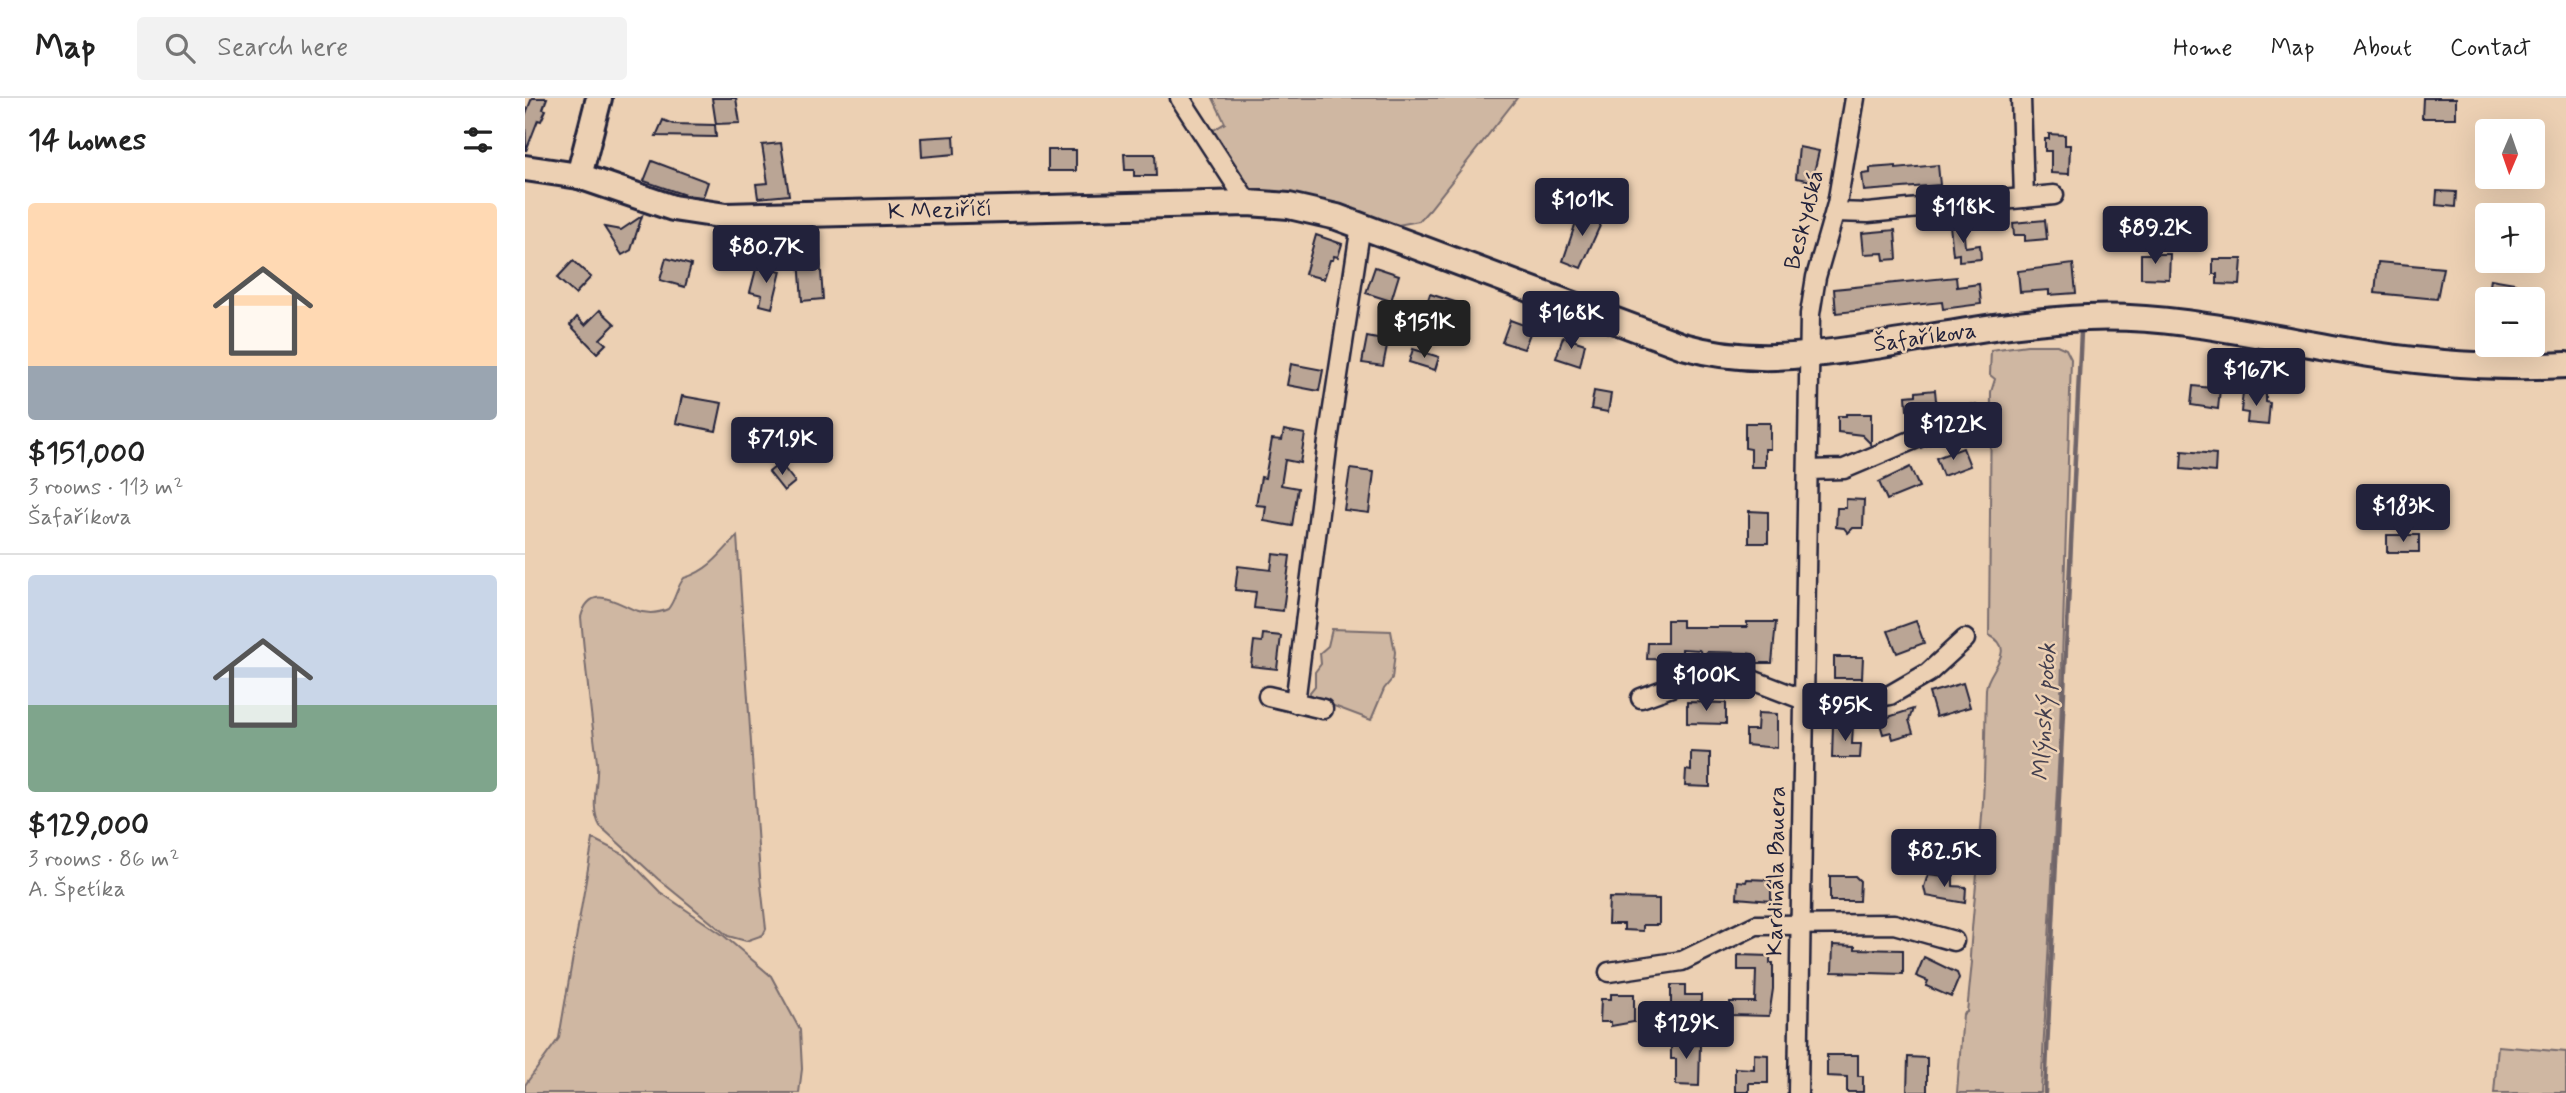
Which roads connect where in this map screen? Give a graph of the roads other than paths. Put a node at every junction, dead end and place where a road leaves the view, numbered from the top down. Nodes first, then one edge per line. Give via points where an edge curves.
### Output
1 (599, 98) edge
2 (1181, 98) edge
3 (1855, 98) edge
4 (2021, 98) edge
5 (525, 168) edge
6 (579, 176) junction
7 (2054, 195) dead end
8 (2024, 198) junction
9 (1248, 203) junction
10 (1307, 209) joint
11 (1835, 212) junction
12 (1361, 225) junction
13 (1810, 355) junction
14 (2566, 365) edge
15 (1972, 415) dead end
16 (1808, 470) junction
17 (1965, 639) dead end
18 (1268, 696) dead end
19 (1641, 698) dead end
20 (1804, 700) junction
21 (1295, 702) junction
22 (1324, 709) dead end
23 (1801, 924) junction
24 (1954, 941) dead end
25 (1609, 972) dead end
26 (1798, 1093) edge

1 - 6 street
2 - 9 street
3 - 11 street, Beskydská
4 - 8 street
5 - 6 street, K Meziříčí
6 - 9 street, K Meziříčí via 673,208 726,216
7 - 8 street
8 - 11 street
9 - 10 street, K Meziříčí
10 - 12 street, Šafaříkova
11 - 13 street, Beskydská via 1811,299
12 - 13 street, Šafaříkova via 1700,351 1753,359
12 - 21 street
13 - 14 street, Šafaříkova via 2011,326 2127,318 2194,324 2424,362 2512,368
13 - 16 street, Kardinála Bauera
15 - 16 street via 1844,469
16 - 20 street, Kardinála Bauera
17 - 20 street via 1928,673 1890,695 1846,704
18 - 21 street
19 - 20 street via 1702,676 1752,680
20 - 23 street, Kardinála Bauera
21 - 22 street
23 - 24 street via 1894,924
23 - 25 street via 1756,925 1682,961
23 - 26 street, Kardinála Bauera

